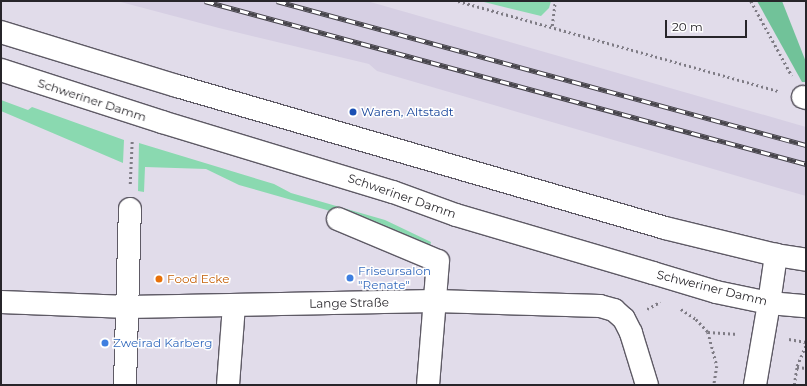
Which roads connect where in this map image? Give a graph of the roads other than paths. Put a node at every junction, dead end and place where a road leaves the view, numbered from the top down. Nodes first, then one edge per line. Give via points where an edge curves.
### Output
1 (1, 32) edge
2 (1, 70) edge
3 (130, 209) road end
4 (338, 219) dead end
5 (776, 255) junction
6 (806, 260) edge
7 (435, 301) junction
8 (1, 302) edge
9 (769, 303) junction
10 (234, 306) junction
11 (806, 306) edge
12 (128, 307) junction
13 (125, 385) edge
14 (228, 385) edge
15 (428, 385) edge
16 (647, 385) edge
17 (755, 385) edge

1 - 5 main road via 665,228
2 - 9 main road, Schweriner Damm via 393,192 456,215 716,292
3 - 12 main road
4 - 7 main road via 438,261
5 - 6 main road
5 - 9 main road
7 - 10 main road, Lange Straße
7 - 15 main road
7 - 16 main road, Lange Straße via 600,306 614,310 624,319 631,333
8 - 12 main road, Lange Straße
9 - 11 main road, Schweriner Damm
9 - 17 main road
10 - 12 main road, Lange Straße
10 - 14 main road
12 - 13 main road

